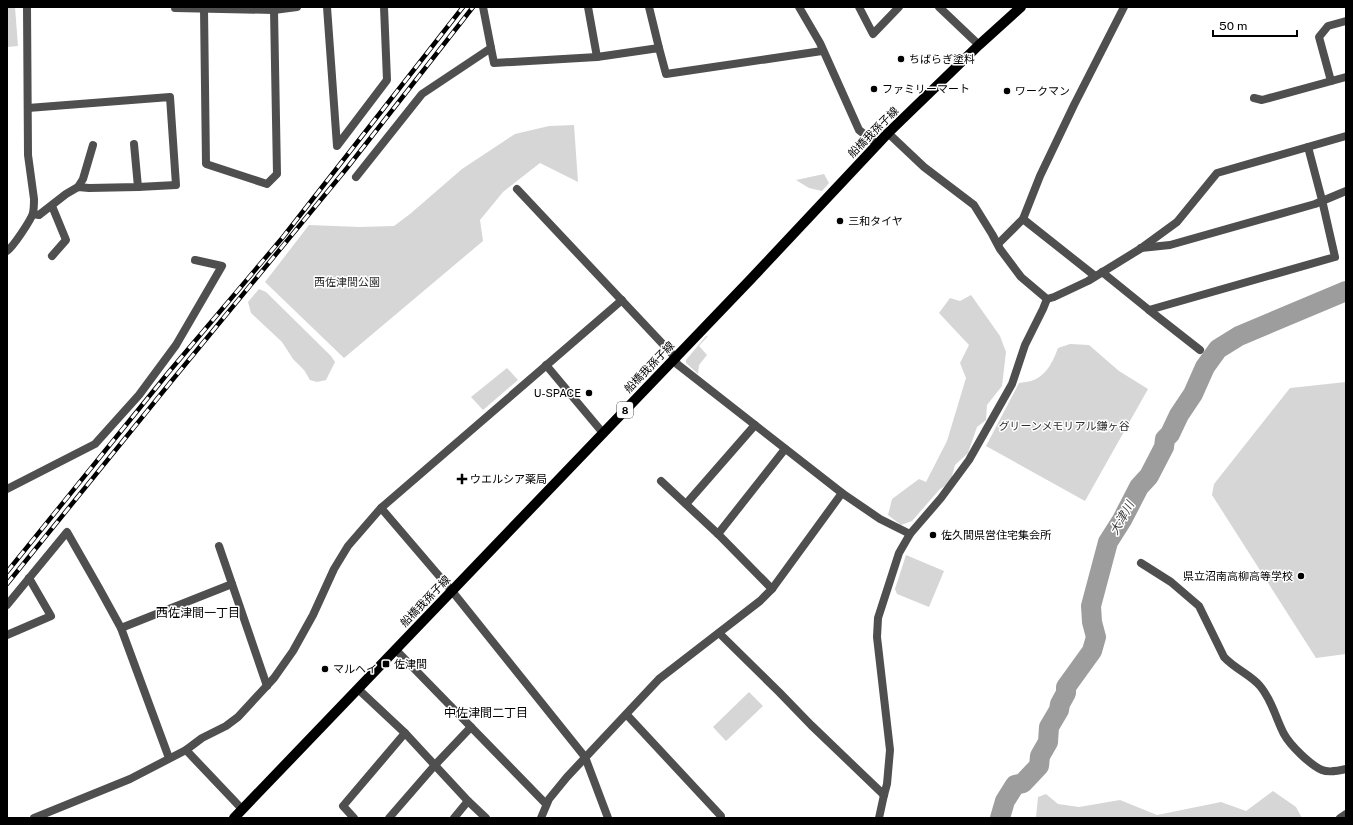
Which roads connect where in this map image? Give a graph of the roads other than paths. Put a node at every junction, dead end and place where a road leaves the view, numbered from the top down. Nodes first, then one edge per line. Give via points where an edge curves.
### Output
1 (27, 7) edge
2 (175, 7) edge
3 (297, 7) edge
4 (327, 7) edge
5 (384, 7) edge
6 (483, 7) edge
7 (588, 7) edge
8 (649, 7) edge
9 (799, 7) edge
10 (859, 7) edge
11 (899, 7) edge
12 (939, 7) edge
13 (1021, 7) edge
14 (1124, 7) edge
15 (204, 9) junction
16 (274, 10) junction
17 (1346, 21) edge
18 (979, 45) junction
19 (491, 48) junction
20 (659, 48) junction
21 (822, 51) junction
22 (597, 57) junction
23 (1346, 77) edge
24 (1332, 81) junction
25 (1254, 98) dead end
26 (28, 108) junction
27 (888, 133) junction
28 (1346, 136) edge
29 (134, 144) dead end
30 (93, 145) dead end
31 (878, 145) junction
32 (1308, 147) junction
33 (356, 177) dead end
34 (78, 187) junction
35 (138, 187) junction
36 (517, 189) dead end
37 (1346, 191) edge
38 (1322, 200) junction
39 (52, 206) junction
40 (33, 214) junction
41 (1023, 219) junction
42 (998, 244) junction
43 (1140, 249) junction
44 (7, 251) edge
45 (52, 256) dead end
46 (195, 260) dead end
47 (1098, 274) junction
48 (1047, 299) junction
49 (622, 300) junction
50 (1149, 310) junction
51 (1200, 350) dead end
52 (675, 357) junction
53 (546, 365) junction
54 (755, 425) junction
55 (603, 433) junction
56 (785, 449) junction
57 (661, 481) dead end
58 (7, 489) edge
59 (842, 493) junction
60 (686, 504) junction
61 (381, 508) junction
62 (718, 534) junction
63 (910, 534) junction
64 (218, 546) dead end
65 (1141, 563) dead end
66 (29, 578) junction
67 (232, 584) junction
68 (772, 590) junction
69 (452, 591) junction
70 (7, 605) edge
71 (121, 628) junction
72 (719, 633) junction
73 (7, 635) edge
74 (396, 649) junction
75 (267, 686) junction
76 (358, 689) junction
77 (627, 715) junction
78 (471, 727) junction
79 (405, 733) junction
80 (186, 750) junction
81 (585, 756) junction
82 (169, 758) junction
83 (435, 765) junction
84 (1346, 769) edge
85 (884, 795) junction
86 (468, 801) junction
87 (546, 804) junction
88 (242, 810) junction
89 (1346, 814) edge
90 (34, 818) edge
91 (234, 818) edge
92 (354, 818) edge
93 (389, 818) edge
94 (454, 818) edge
95 (486, 818) edge
96 (541, 818) edge
97 (608, 818) edge
98 (721, 818) edge
99 (879, 818) edge
100 (1340, 818) edge

1 - 26 street
2 - 15 street
3 - 16 street
4 - 5 street via 337,146 387,80
6 - 19 street
7 - 22 street
8 - 20 street
9 - 21 street
10 - 11 street via 873,34
12 - 18 street
13 - 18 main road, 船橋我孫子線 / 8
14 - 41 street via 1040,176
15 - 16 street
15 - 16 street via 206,164 267,184 277,174
17 - 24 street via 1328,26 1319,37
18 - 27 main road, 船橋我孫子線 / 8
19 - 22 street via 494,63
19 - 33 street via 422,94
20 - 21 street via 666,74
20 - 22 street
21 - 31 street via 859,130
23 - 24 street
24 - 25 street via 1262,100
26 - 35 street via 170,97 176,185
26 - 40 street via 28,155 34,199
27 - 31 main road, 船橋我孫子線 / 8
27 - 42 street via 924,168 974,205
28 - 32 street
29 - 35 street
30 - 34 street via 83,179
31 - 52 main road, 船橋我孫子線 / 8
32 - 38 street
32 - 43 street via 1217,173 1177,222
34 - 35 street
34 - 39 street
36 - 49 street
37 - 38 street
38 - 43 street via 1170,245
38 - 50 street via 1335,257
39 - 40 street via 38,216
39 - 45 street via 66,240
40 - 44 street
41 - 42 street
41 - 47 street
42 - 48 street via 1021,277
43 - 47 street
46 - 58 street via 222,266 176,345 139,395 95,444
47 - 48 street
47 - 50 street
48 - 63 street via 1025,345 1012,384 969,460
49 - 52 street
49 - 53 street
50 - 51 street
52 - 54 street via 678,364
52 - 55 main road, 船橋我孫子線 / 8
53 - 55 street
53 - 61 street
54 - 56 street
54 - 60 street
55 - 69 main road, 船橋我孫子線 / 8
56 - 59 street
56 - 62 street
57 - 60 street
59 - 63 street via 880,519
59 - 68 street
60 - 62 street
61 - 69 street
61 - 75 street via 348,546 293,651
62 - 68 street
63 - 85 street via 889,584 878,618 876,637 890,750
64 - 67 street
65 - 84 street via 1171,582 1199,606 1224,658 1260,686 1284,735 1294,748 1322,770 1333,772
66 - 70 street
66 - 71 street via 67,532
66 - 73 street via 51,616
67 - 71 street
67 - 75 street
68 - 72 street
69 - 74 main road, 船橋我孫子線 / 8
69 - 81 street
71 - 82 street
72 - 77 street via 659,679
72 - 85 street
74 - 76 main road, 船橋我孫子線 / 8
74 - 78 street
75 - 80 street via 238,717
76 - 79 street
76 - 88 main road, 船橋我孫子線 / 8
77 - 81 street
77 - 98 street
78 - 83 street
78 - 87 street
79 - 83 street
79 - 92 street via 343,806
80 - 82 street
80 - 88 street
81 - 87 street
81 - 97 street
82 - 90 street via 130,779
83 - 86 street
83 - 93 street
85 - 99 street
86 - 94 street
86 - 95 street
87 - 96 street
88 - 91 main road, 船橋我孫子線 / 8
89 - 100 street

